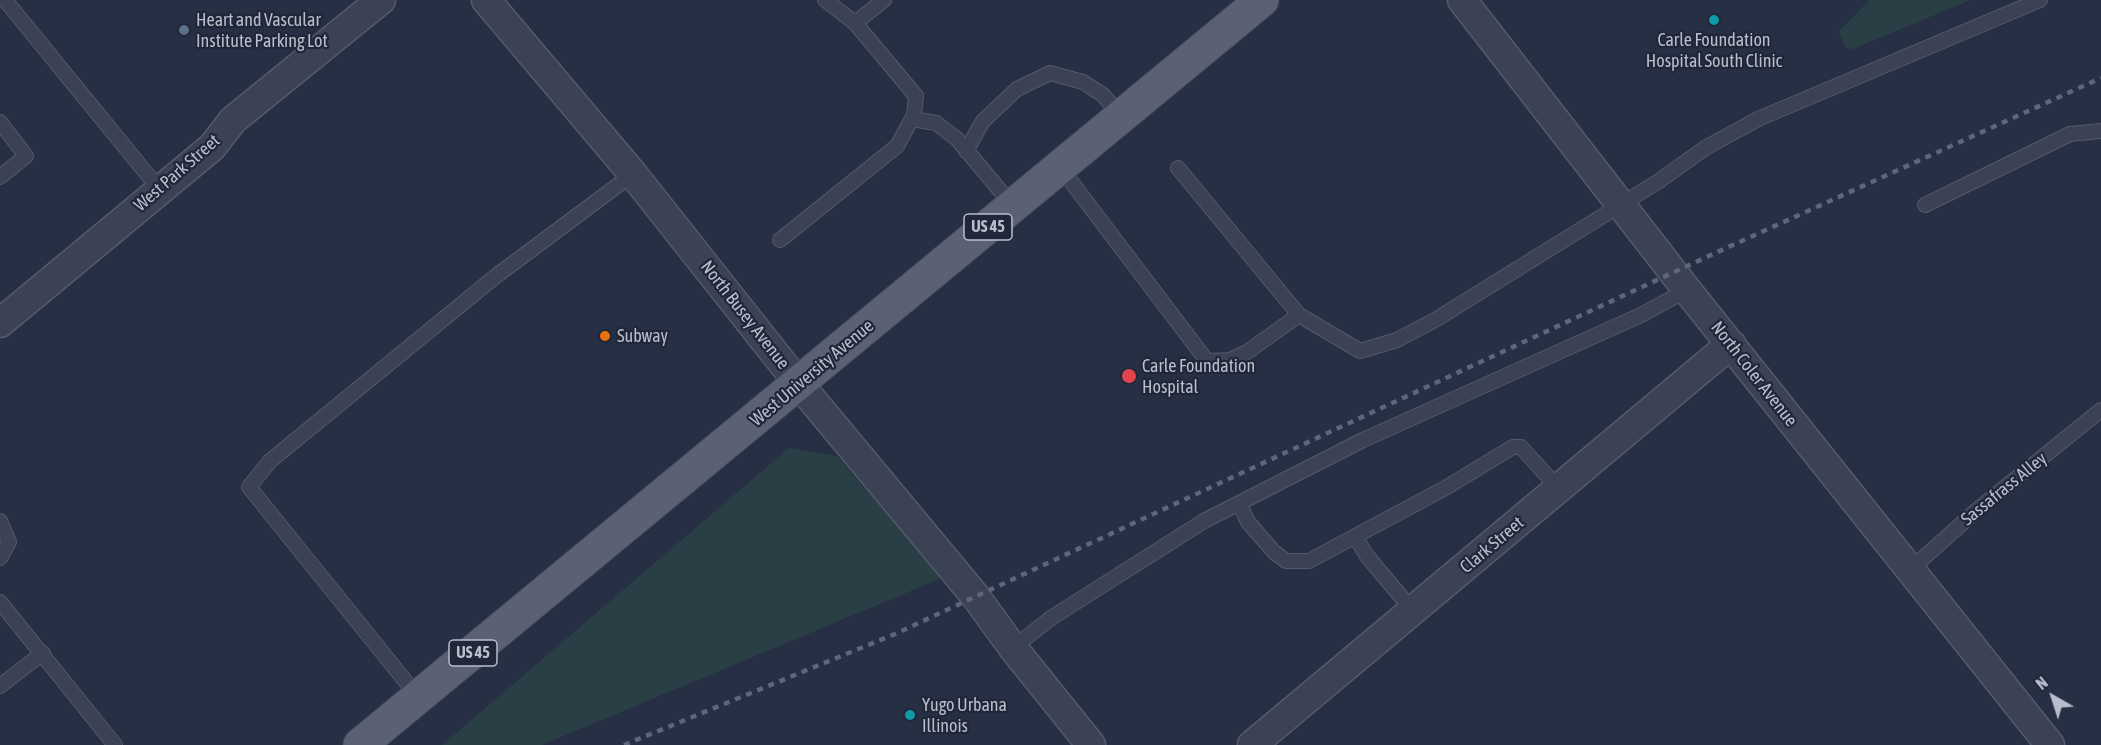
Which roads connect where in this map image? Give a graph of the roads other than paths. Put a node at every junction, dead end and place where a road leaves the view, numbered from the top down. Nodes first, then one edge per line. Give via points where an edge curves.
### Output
1 (5, 0) edge
2 (381, 0) edge
3 (486, 0) edge
4 (825, 0) edge
5 (884, 0) edge
6 (1262, 0) edge
7 (1462, 0) edge
8 (2040, 0) edge
9 (855, 23) junction
10 (1121, 116) junction
11 (912, 118) junction
12 (0, 123) edge
13 (2101, 131) edge
14 (966, 151) junction
15 (1060, 167) junction
16 (1178, 168) dead end
17 (633, 174) junction
18 (0, 177) edge
19 (160, 190) junction
20 (1620, 203) junction
21 (1925, 205) dead end
22 (1013, 206) junction
23 (780, 240) dead end
24 (1687, 290) junction
25 (1299, 315) junction
26 (0, 323) edge
27 (1731, 344) junction
28 (799, 384) junction
29 (2101, 410) edge
30 (1558, 489) junction
31 (1239, 503) junction
32 (0, 520) edge
33 (1355, 536) junction
34 (0, 558) edge
35 (1910, 570) junction
36 (0, 602) edge
37 (1413, 611) junction
38 (1013, 648) junction
39 (43, 653) junction
40 (0, 686) edge
41 (419, 698) junction
42 (115, 745) edge
43 (360, 745) edge
44 (1091, 745) edge
45 (1252, 745) edge
46 (2050, 745) edge

1 - 19 lane
2 - 19 street, West Park Street via 233,120 212,147
3 - 17 street, North Busey Avenue
4 - 9 lane
5 - 9 lane
6 - 10 main road, West University Avenue / US 45
7 - 20 street, North Coler Avenue
8 - 20 lane via 1758,119
9 - 11 lane via 916,96
10 - 14 lane via 1103,95 1083,82 1050,73 1017,89 983,121
10 - 15 main road, West University Avenue / US 45
11 - 14 lane via 936,123
11 - 23 lane via 897,146
12 - 18 lane via 26,156
13 - 21 lane via 2070,134
14 - 22 lane
15 - 22 main road, West University Avenue / US 45
15 - 25 lane via 1207,361 1230,360 1247,352
16 - 25 lane
17 - 28 street, North Busey Avenue
17 - 41 lane via 496,276 270,461 249,487
19 - 26 street, West Park Street
20 - 24 street, North Coler Avenue
20 - 25 lane via 1397,340 1360,351
22 - 28 main road, West University Avenue / US 45
24 - 27 street, North Coler Avenue
24 - 31 lane via 1641,315 1363,440
27 - 30 street, Clark Street
27 - 35 street, North Coler Avenue
28 - 38 street, North Busey Avenue via 976,597
28 - 41 main road, West University Avenue / US 45
29 - 35 lane, Sassafrass Alley
30 - 33 lane via 1521,447 1513,447
30 - 37 street, Clark Street
31 - 33 lane via 1248,522 1286,561 1310,561
31 - 38 lane via 1204,520 1051,618
32 - 34 lane via 9,542
33 - 37 lane
35 - 46 street, North Coler Avenue
36 - 39 lane
37 - 45 street, Clark Street
38 - 44 street, North Busey Avenue
39 - 40 lane
39 - 42 lane
41 - 43 main road, West University Avenue / US 45

